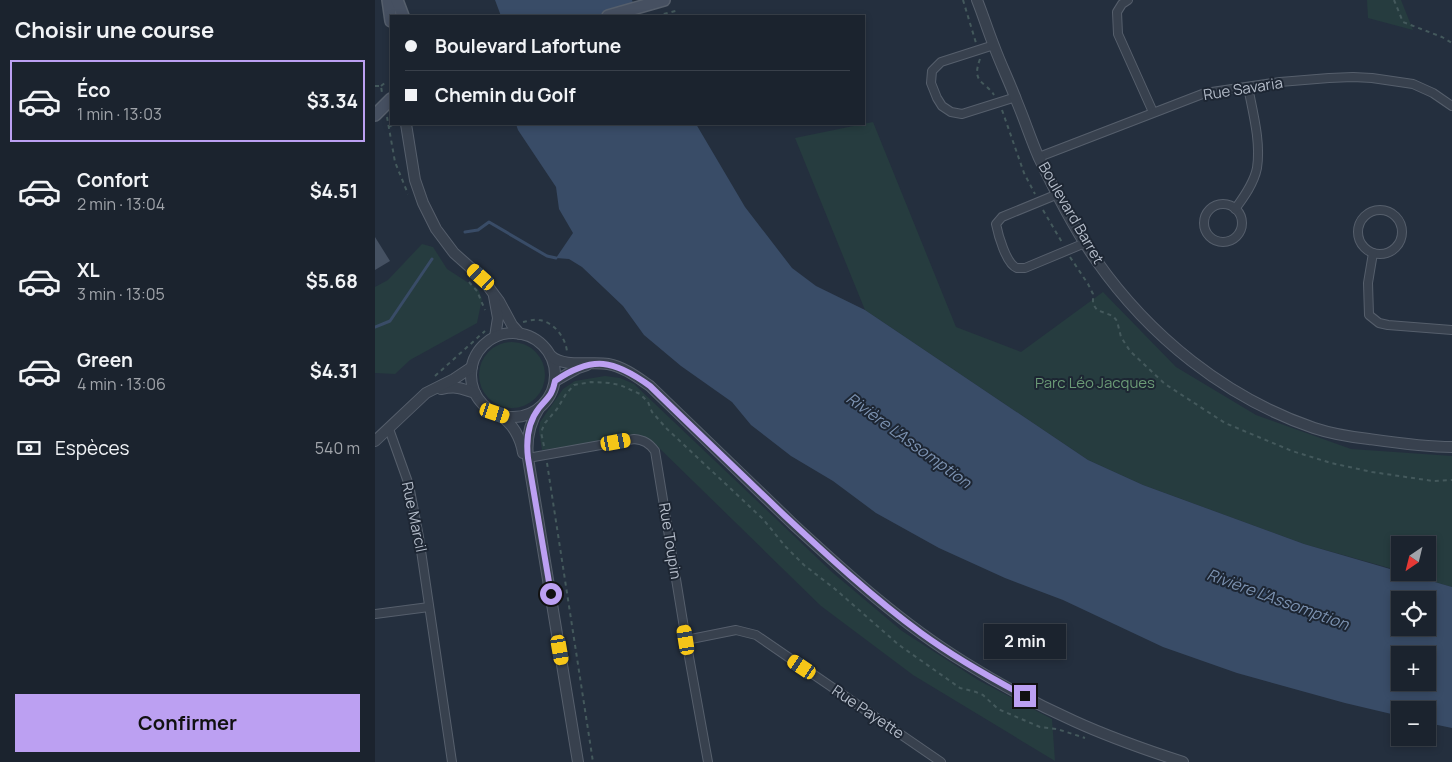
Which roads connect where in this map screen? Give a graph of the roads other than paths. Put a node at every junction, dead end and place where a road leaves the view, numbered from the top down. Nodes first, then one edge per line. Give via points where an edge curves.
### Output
1 (388, 0) edge
2 (397, 0) edge
3 (665, 0) edge
4 (977, 0) edge
5 (1128, 0) edge
6 (390, 15) edge
7 (403, 15) edge
8 (612, 15) edge
9 (993, 45) junction
10 (1249, 87) junction
11 (387, 96) edge
12 (1016, 97) junction
13 (1452, 106) edge
14 (1153, 112) junction
15 (375, 115) edge
16 (406, 125) edge
17 (1039, 157) junction
18 (1058, 194) junction
19 (1235, 209) junction
20 (1085, 242) junction
21 (1373, 253) junction
22 (494, 295) junction
23 (519, 328) junction
24 (1452, 330) edge
25 (495, 337) junction
26 (551, 356) junction
27 (590, 364) junction
28 (472, 367) junction
29 (555, 381) junction
30 (426, 393) junction
31 (475, 393) junction
32 (539, 408) junction
33 (495, 413) junction
34 (389, 429) junction
35 (375, 441) edge
36 (1452, 448) edge
37 (528, 458) junction
38 (547, 576) junction
39 (429, 607) junction
40 (375, 614) edge
41 (686, 640) junction
42 (452, 762) edge
43 (578, 762) edge
44 (708, 762) edge
45 (941, 762) edge
46 (1183, 762) edge

1 - 6 main road
2 - 7 main road
3 - 8 main road
4 - 9 street, Boulevard Barret
5 - 14 street via 1117,12 1118,34
9 - 12 street, Boulevard Barret
9 - 12 street via 941,62 932,71 934,90 942,106 962,114
10 - 13 street, Rue Savaria via 1329,78 1372,78 1413,84
10 - 14 street, Rue Savaria via 1205,93
10 - 19 street via 1258,145 1257,168 1252,183
11 - 15 main road
12 - 17 street, Boulevard Barret
14 - 17 street, Rue Savaria
16 - 22 street via 415,180 436,229
17 - 18 street, Boulevard Barret
18 - 20 street, Boulevard Barret
18 - 20 street via 1002,217 995,224 1008,258 1018,268 1025,268
19 - 19 street via 1241,219 1237,235 1221,242 1211,238 1205,228 1205,216 1209,211 1224,204
20 - 36 street, Boulevard Barret via 1117,288 1149,323 1176,349 1247,398 1285,417 1347,436
21 - 21 street via 1361,243 1361,221 1372,211 1387,211 1398,219 1403,232 1401,239 1393,250
21 - 24 street via 1368,283 1369,315 1388,325
22 - 23 street via 512,325
22 - 25 street via 498,318
23 - 25 street
23 - 26 street via 544,345
25 - 28 street via 480,350
26 - 27 street via 559,361
26 - 29 street
27 - 29 street
27 - 46 street via 621,368 650,386 835,563 922,634 963,662 1074,721
28 - 30 street
28 - 31 street
29 - 32 street via 553,392
30 - 31 street via 452,387
30 - 34 street
31 - 33 street via 483,405
32 - 33 street via 518,417
32 - 37 street via 528,433
33 - 38 street via 509,422 522,444 542,566
34 - 35 street
34 - 39 street, Rue Marcil via 409,484
37 - 38 street
37 - 41 street, Rue Toupin via 634,439 650,445 657,459
38 - 43 street
39 - 40 street
39 - 42 street, Rue Marcil
41 - 44 street, Rue Toupin
41 - 45 street, Rue Payette via 736,630 756,635

